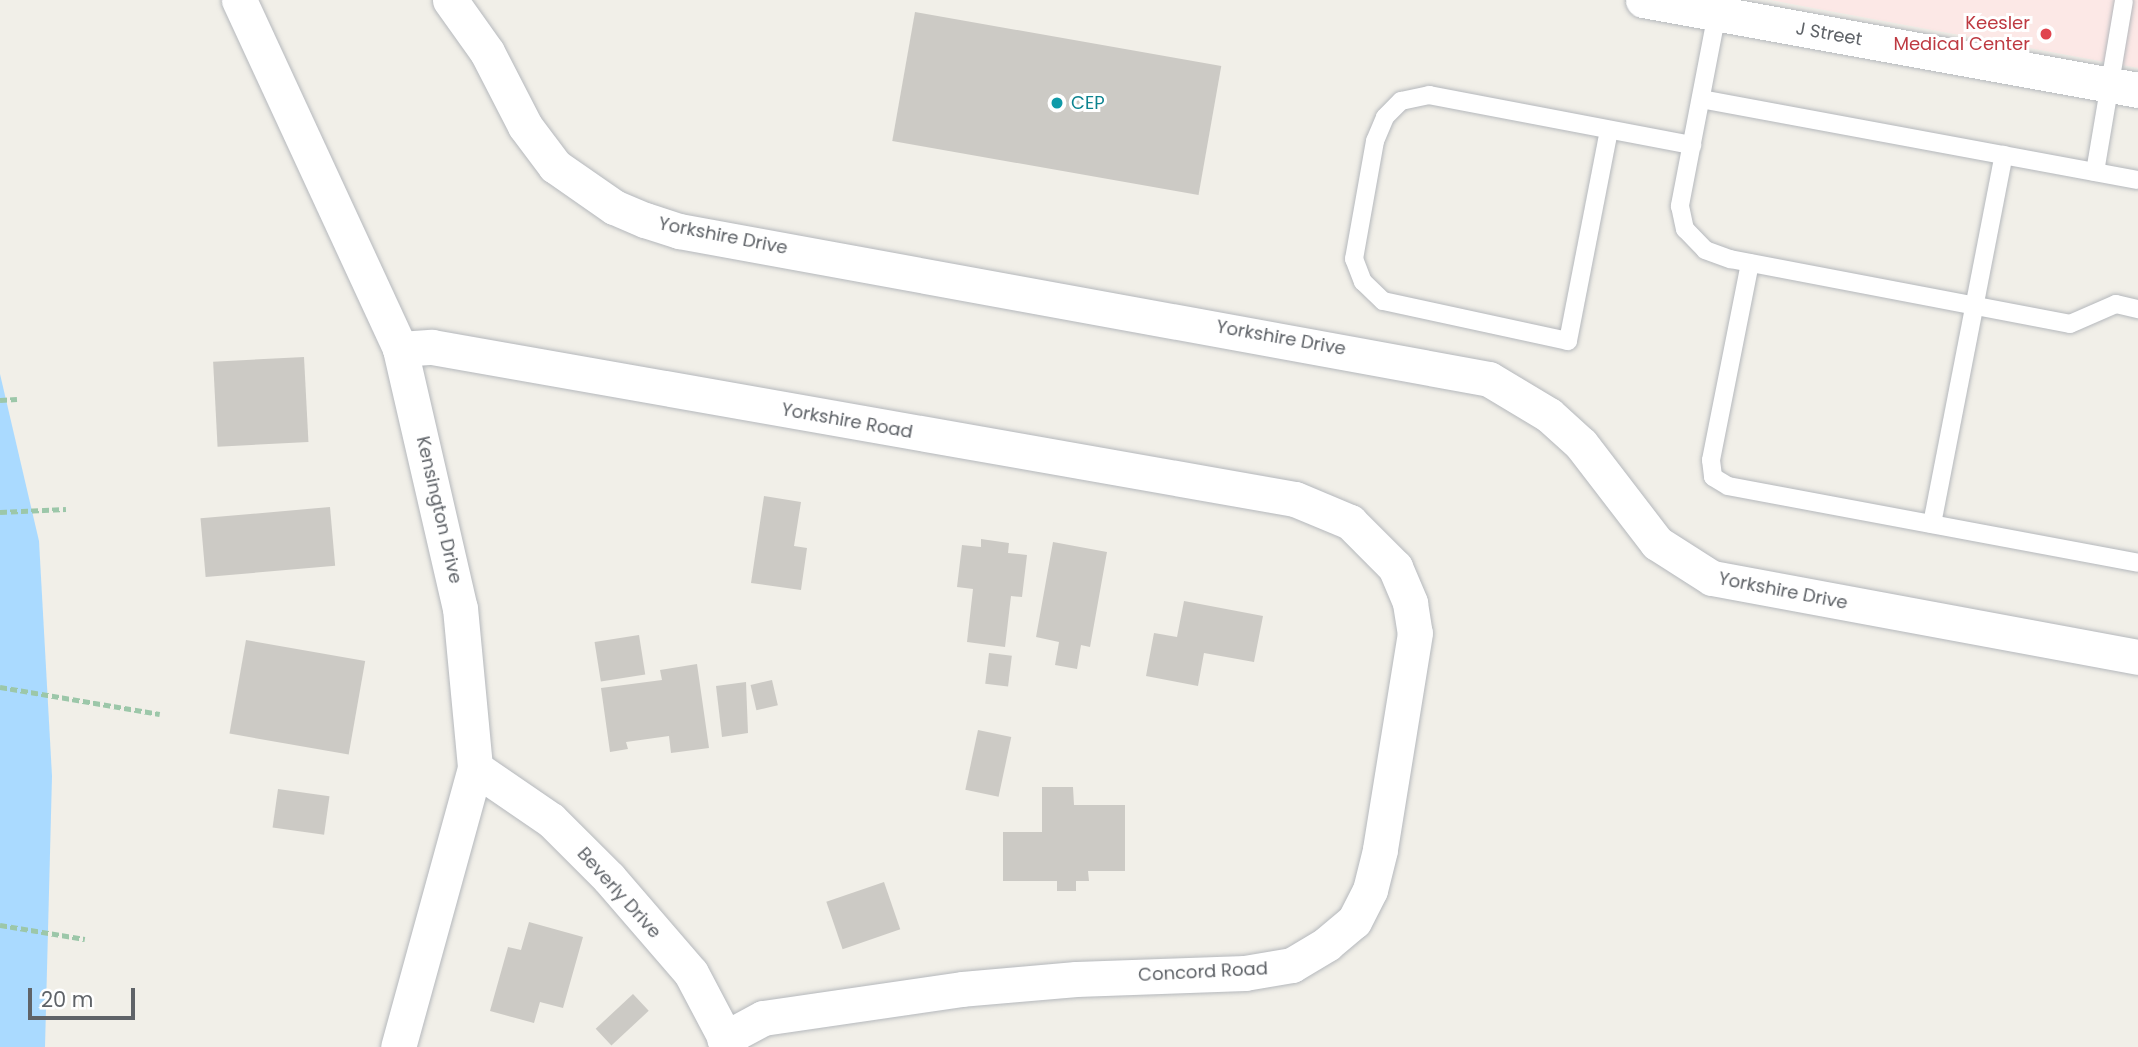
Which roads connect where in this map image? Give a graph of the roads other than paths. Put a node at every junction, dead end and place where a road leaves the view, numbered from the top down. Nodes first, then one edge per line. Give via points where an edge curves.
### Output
1 (239, 0) edge
2 (450, 0) edge
3 (1643, 0) edge
4 (2126, 2) edge
5 (1718, 7) edge
6 (2124, 88) edge
7 (1700, 99) junction
8 (1609, 130) junction
9 (1692, 145) junction
10 (2004, 155) junction
11 (2095, 172) junction
12 (2138, 180) edge
13 (1750, 263) junction
14 (1975, 307) junction
15 (2138, 309) edge
16 (400, 349) junction
17 (1295, 499) joint
18 (1932, 524) junction
19 (2138, 563) edge
20 (2138, 657) edge
21 (475, 768) junction
22 (727, 1043) edge
23 (398, 1047) edge

1 - 16 street, Kensington Drive
2 - 20 street, Yorkshire Drive via 486,52 525,126 555,166 614,207 645,220 679,231 1489,379 1549,415 1573,436 1657,543 1712,578
3 - 5 street, J Street
4 - 6 lane
5 - 6 street, J Street
5 - 7 lane
6 - 11 lane
7 - 9 lane
7 - 10 lane
8 - 8 lane via 1429,96 1401,102 1385,117 1375,141 1354,260 1363,282 1383,301 1568,341
8 - 9 lane
9 - 13 lane via 1680,206 1685,229 1705,250
10 - 11 lane
10 - 14 lane
11 - 12 lane
13 - 14 lane
13 - 18 lane via 1711,460 1713,477 1728,486
14 - 15 lane via 2070,324 2116,304
14 - 18 lane
16 - 17 street, Yorkshire Road via 432,347
16 - 21 street, Kensington Drive via 460,608
17 - 22 street, Concord Road via 1350,522 1377,545 1395,567 1410,603 1415,633 1380,850 1370,890 1354,921 1292,965 1245,973 1076,979 962,989 763,1018
18 - 19 lane
21 - 22 street, Beverly Drive via 551,820 609,878 691,972
21 - 23 street, Kensington Drive

